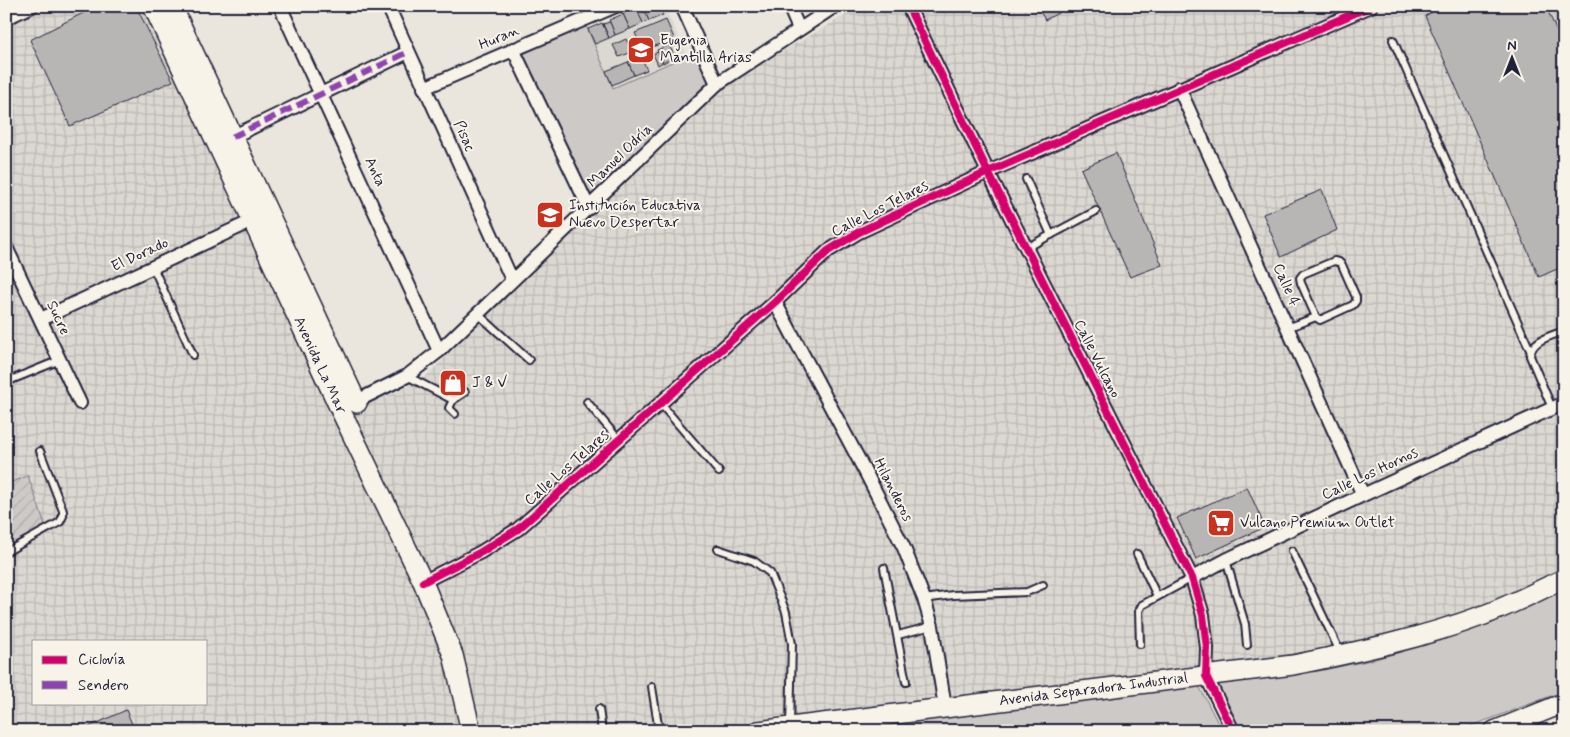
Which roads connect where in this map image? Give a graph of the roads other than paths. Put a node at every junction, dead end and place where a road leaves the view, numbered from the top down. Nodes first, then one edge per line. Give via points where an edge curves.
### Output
1 (32, 6) edge
2 (153, 6) edge
3 (172, 6) edge
4 (280, 6) edge
5 (388, 6) edge
6 (616, 6) edge
7 (682, 6) edge
8 (789, 6) edge
9 (835, 6) edge
10 (1370, 6) edge
11 (911, 7) edge
12 (6, 18) edge
13 (799, 29) junction
14 (1393, 40) dead end
15 (513, 49) junction
16 (408, 52) junction
17 (717, 84) junction
18 (424, 88) junction
19 (1179, 88) junction
20 (321, 94) junction
21 (232, 137) junction
22 (988, 172) junction
23 (1026, 180) dead end
24 (589, 208) junction
25 (1096, 211) dead end
26 (252, 221) junction
27 (1051, 235) junction
28 (6, 247) edge
29 (1026, 248) junction
30 (153, 267) junction
31 (512, 280) junction
32 (774, 302) junction
33 (478, 314) junction
34 (1316, 317) junction
35 (41, 319) junction
36 (1288, 328) junction
37 (1564, 331) edge
38 (1530, 350) junction
39 (439, 351) junction
40 (193, 355) dead end
41 (60, 360) junction
42 (529, 360) dead end
43 (407, 376) junction
44 (6, 382) edge
45 (464, 392) dead end
46 (453, 400) junction
47 (587, 402) dead end
48 (80, 403) dead end
49 (660, 403) junction
50 (1558, 405) edge
51 (348, 406) junction
52 (454, 414) dead end
53 (619, 440) junction
54 (40, 451) dead end
55 (718, 472) dead end
56 (1363, 495) junction
57 (718, 549) dead end
58 (1292, 551) dead end
59 (6, 552) edge
60 (1137, 554) dead end
61 (1226, 560) junction
62 (884, 568) dead end
63 (1192, 578) junction
64 (1564, 579) edge
65 (423, 582) junction
66 (1043, 585) dead end
67 (1157, 596) junction
68 (924, 600) junction
69 (932, 626) junction
70 (898, 635) junction
71 (1140, 644) dead end
72 (1247, 645) dead end
73 (1341, 655) junction
74 (1206, 676) junction
75 (906, 682) dead end
76 (652, 687) dead end
77 (1564, 703) edge
78 (946, 707) junction
79 (599, 709) dead end
80 (790, 727) junction
81 (471, 731) edge
82 (602, 731) edge
83 (659, 731) edge
84 (758, 731) edge
85 (1233, 731) edge
86 (1494, 731) edge

1 - 12 street
2 - 26 street, Avenida La Mar
3 - 21 street, Avenida La Mar
4 - 20 street, Anta
5 - 16 street, Pisac
6 - 15 street, Huran
7 - 17 street
8 - 13 street
9 - 13 street, Manuel Odría
10 - 19 street, Calle Los Telares
11 - 22 street, Calle Vulcano
13 - 17 street, Manuel Odría
14 - 38 lane
15 - 18 street, Huran
15 - 24 street
16 - 18 street, Pisac
16 - 20 street
17 - 24 street, Manuel Odría
18 - 31 street, Pisac
19 - 22 street, Calle Los Telares
19 - 36 street, Calle 4
20 - 21 street
20 - 39 street, Anta
21 - 51 street, Avenida La Mar
22 - 29 street, Calle Vulcano
22 - 32 street, Calle Los Telares via 859,232 828,251
23 - 27 lane
24 - 31 street, Manuel Odría
25 - 27 lane
26 - 30 street, El Dorado
26 - 51 street, Avenida La Mar
27 - 29 lane
28 - 35 street, Sucre
29 - 63 street, Calle Vulcano
30 - 35 street, El Dorado
30 - 40 lane
31 - 33 street, Manuel Odría
32 - 49 street, Calle Los Telares
32 - 68 street, Hilanderos via 904,548
33 - 39 street, Manuel Odría
33 - 42 lane
34 - 34 lane via 1322,320 1356,301 1338,262 1300,278
34 - 36 lane
35 - 41 street, Sucre
36 - 56 street, Calle 4
37 - 38 lane via 1541,340
38 - 50 lane via 1530,356
39 - 43 street, Manuel Odría
41 - 44 lane
41 - 48 street, Sucre
43 - 46 lane
43 - 51 street, Manuel Odría
45 - 46 lane
46 - 52 lane via 449,410
47 - 53 lane
49 - 53 street, Calle Los Telares
49 - 55 lane
50 - 56 street, Calle Los Hornos
51 - 65 street, Avenida La Mar
53 - 65 street, Calle Los Telares via 518,528 481,552
54 - 59 lane via 64,511 63,516 60,522
56 - 61 street, Calle Los Hornos
57 - 80 lane via 754,561 770,573 786,612 792,644
58 - 73 lane
60 - 67 lane
61 - 63 street, Calle Los Hornos
61 - 72 lane via 1245,624
62 - 70 lane
63 - 67 lane
63 - 74 street, Calle Vulcano via 1203,615
64 - 73 street, Avenida Separadora Industrial via 1485,614 1424,634
65 - 81 street, Avenida La Mar via 453,655
66 - 68 lane via 1027,592
67 - 71 lane via 1142,605 1139,611
68 - 69 street, Hilanderos
69 - 70 lane
69 - 78 street, Hilanderos
70 - 75 lane
73 - 74 street, Avenida Separadora Industrial
74 - 78 street, Avenida Separadora Industrial
74 - 85 street, Calle Vulcano
76 - 83 lane
77 - 86 street
78 - 80 street, Avenida Separadora Industrial
79 - 82 lane
80 - 84 street, Avenida Separadora Industrial

